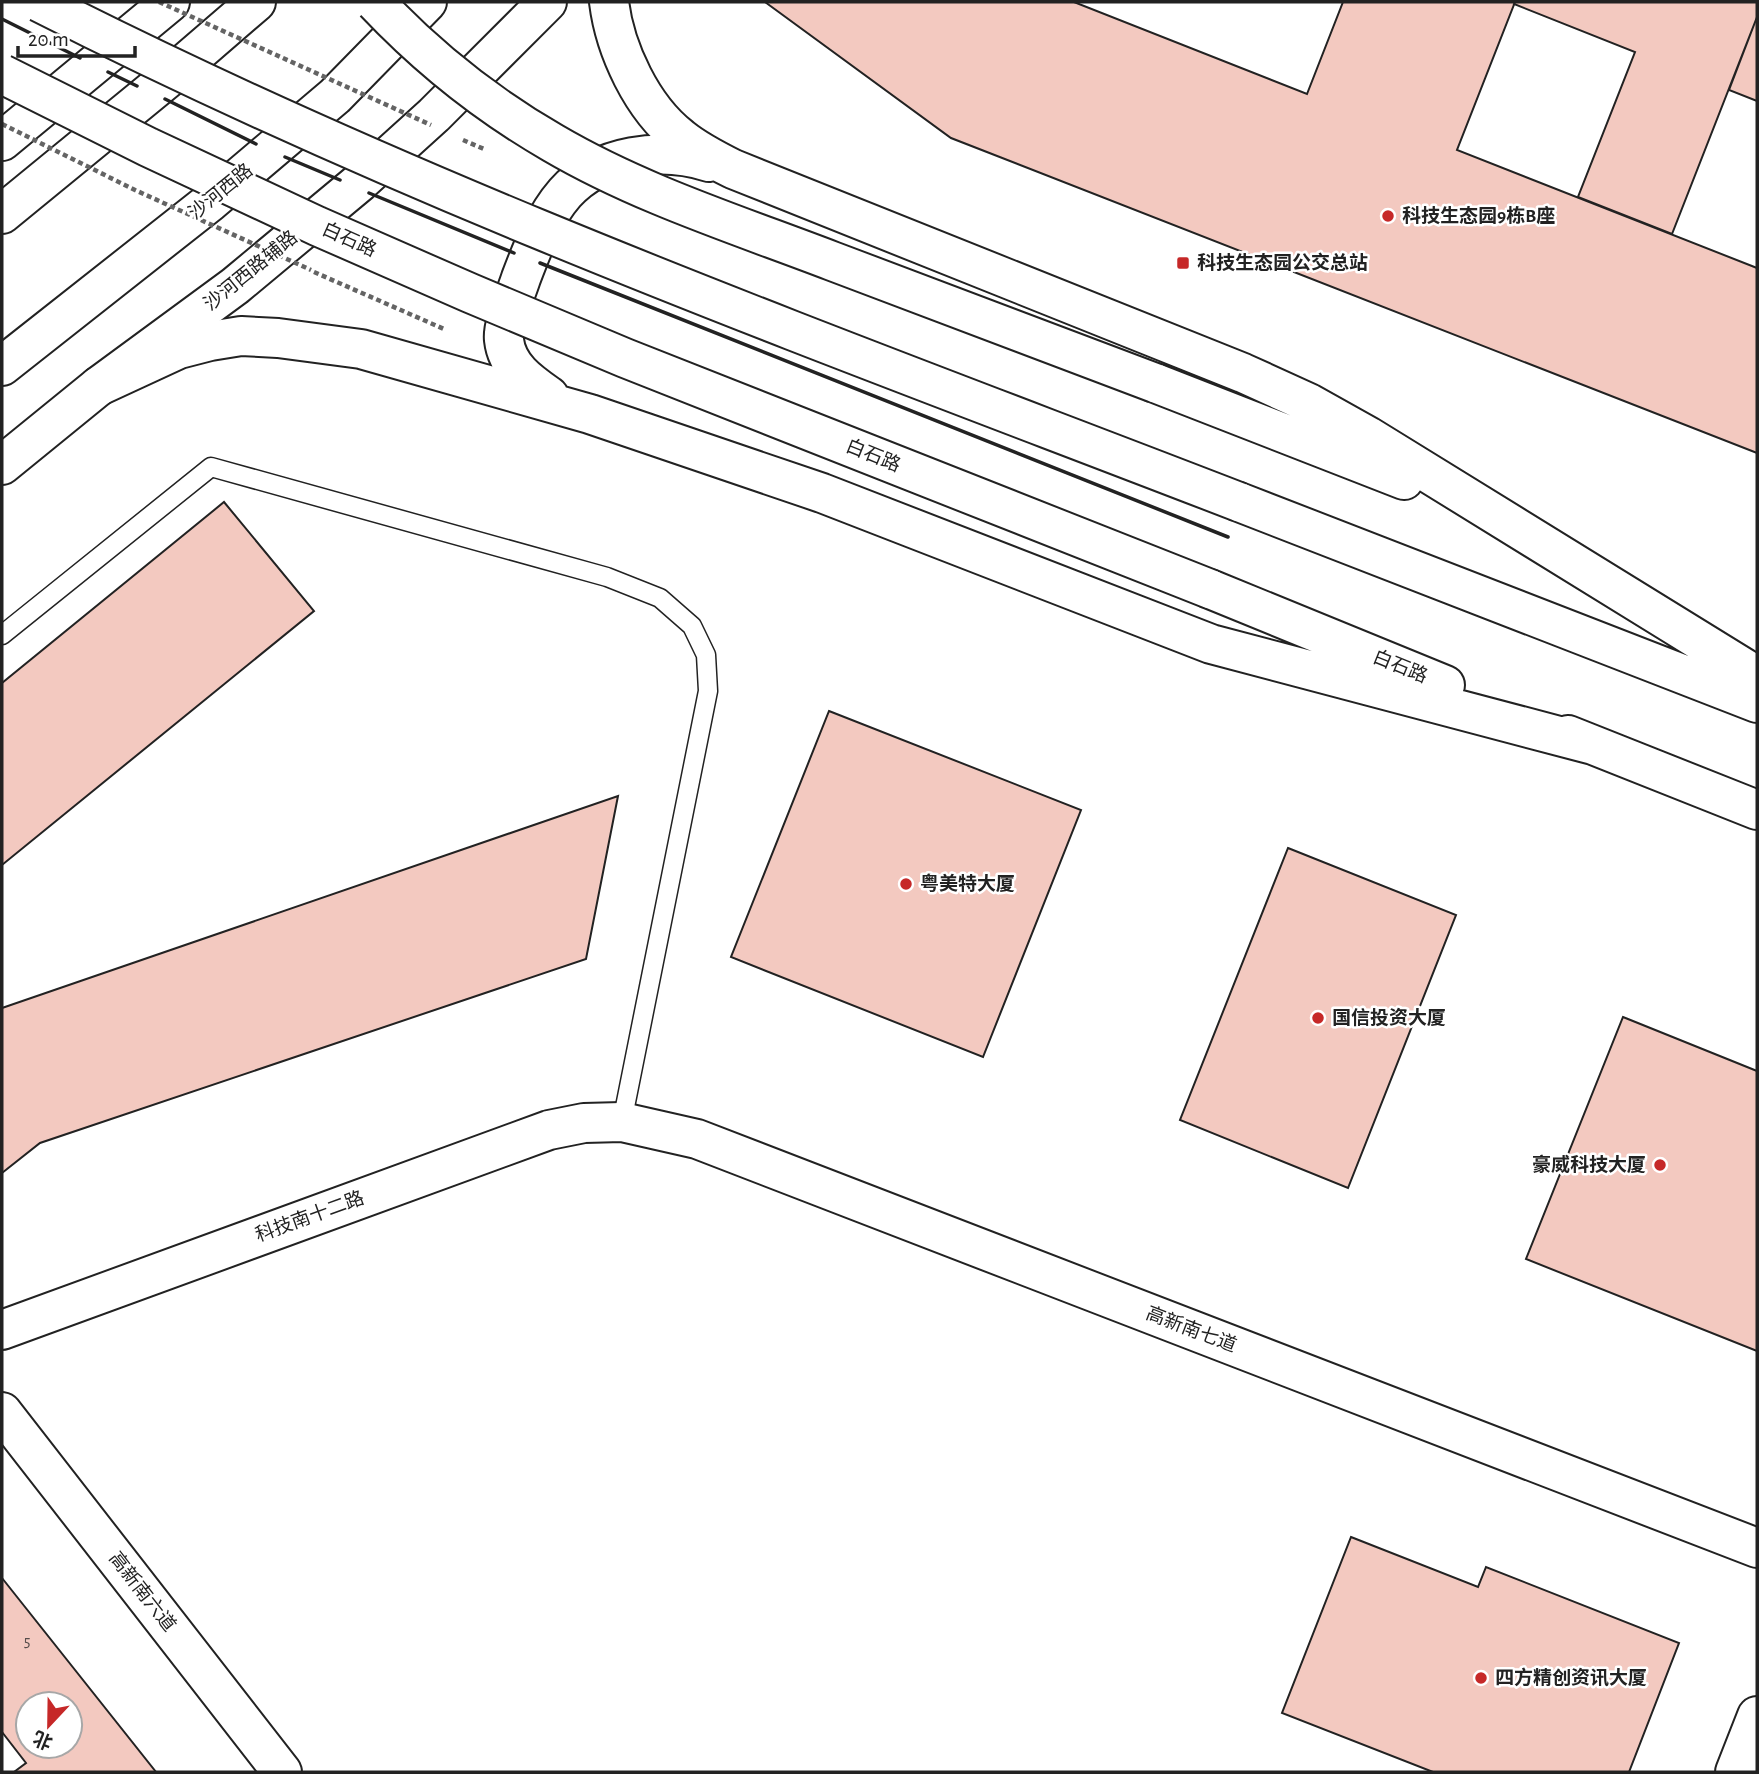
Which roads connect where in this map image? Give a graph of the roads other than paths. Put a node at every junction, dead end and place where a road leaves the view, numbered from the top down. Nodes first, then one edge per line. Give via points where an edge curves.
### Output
1 (39, 2) edge
2 (170, 2) edge
3 (256, 2) edge
4 (375, 2) edge
5 (427, 2) edge
6 (547, 2) edge
7 (609, 2) edge
8 (2, 74) edge
9 (2, 141) edge
10 (733, 169) junction
11 (2, 214) edge
12 (2, 366) edge
13 (99, 386) junction
14 (590, 414) junction
15 (2, 465) edge
16 (1501, 517) junction
17 (2, 635) edge
18 (1757, 676) edge
19 (1757, 703) edge
20 (1593, 745) junction
21 (1757, 810) edge
22 (622, 1122) junction
23 (2, 1330) edge
24 (2, 1412) edge
25 (1757, 1548) edge
26 (1757, 1716) edge
27 (282, 1772) edge
28 (1735, 1772) edge

1 - 19 main road, bridge via 220,90 640,271
2 - 9 main road
3 - 11 main road
4 - 16 main road, bridge via 468,87 555,145 607,170 734,224
5 - 12 main road, 沙河西路 via 335,96 210,202
6 - 13 main road, 沙河西路辅路 via 359,182 234,286
7 - 10 main road via 628,66 656,110 680,138
8 - 20 main road, 白石路, bridge via 160,153 470,293
10 - 14 main road via 666,154 607,164 565,193 549,216 533,246 503,338 511,362 526,380
10 - 16 main road via 1243,373 1309,403
13 - 14 main road via 179,349 241,337 278,338 361,349
13 - 15 main road, 沙河西路辅路
14 - 20 main road via 822,493 1211,644
16 - 18 main road
17 - 22 lane via 211,467 607,578 660,597 692,626 706,655 708,691
20 - 21 main road, 白石路
22 - 23 main road, 科技南十二路 via 549,1130
22 - 25 main road, 高新南七道 via 697,1139
24 - 27 main road, 高新南六道
26 - 28 main road

